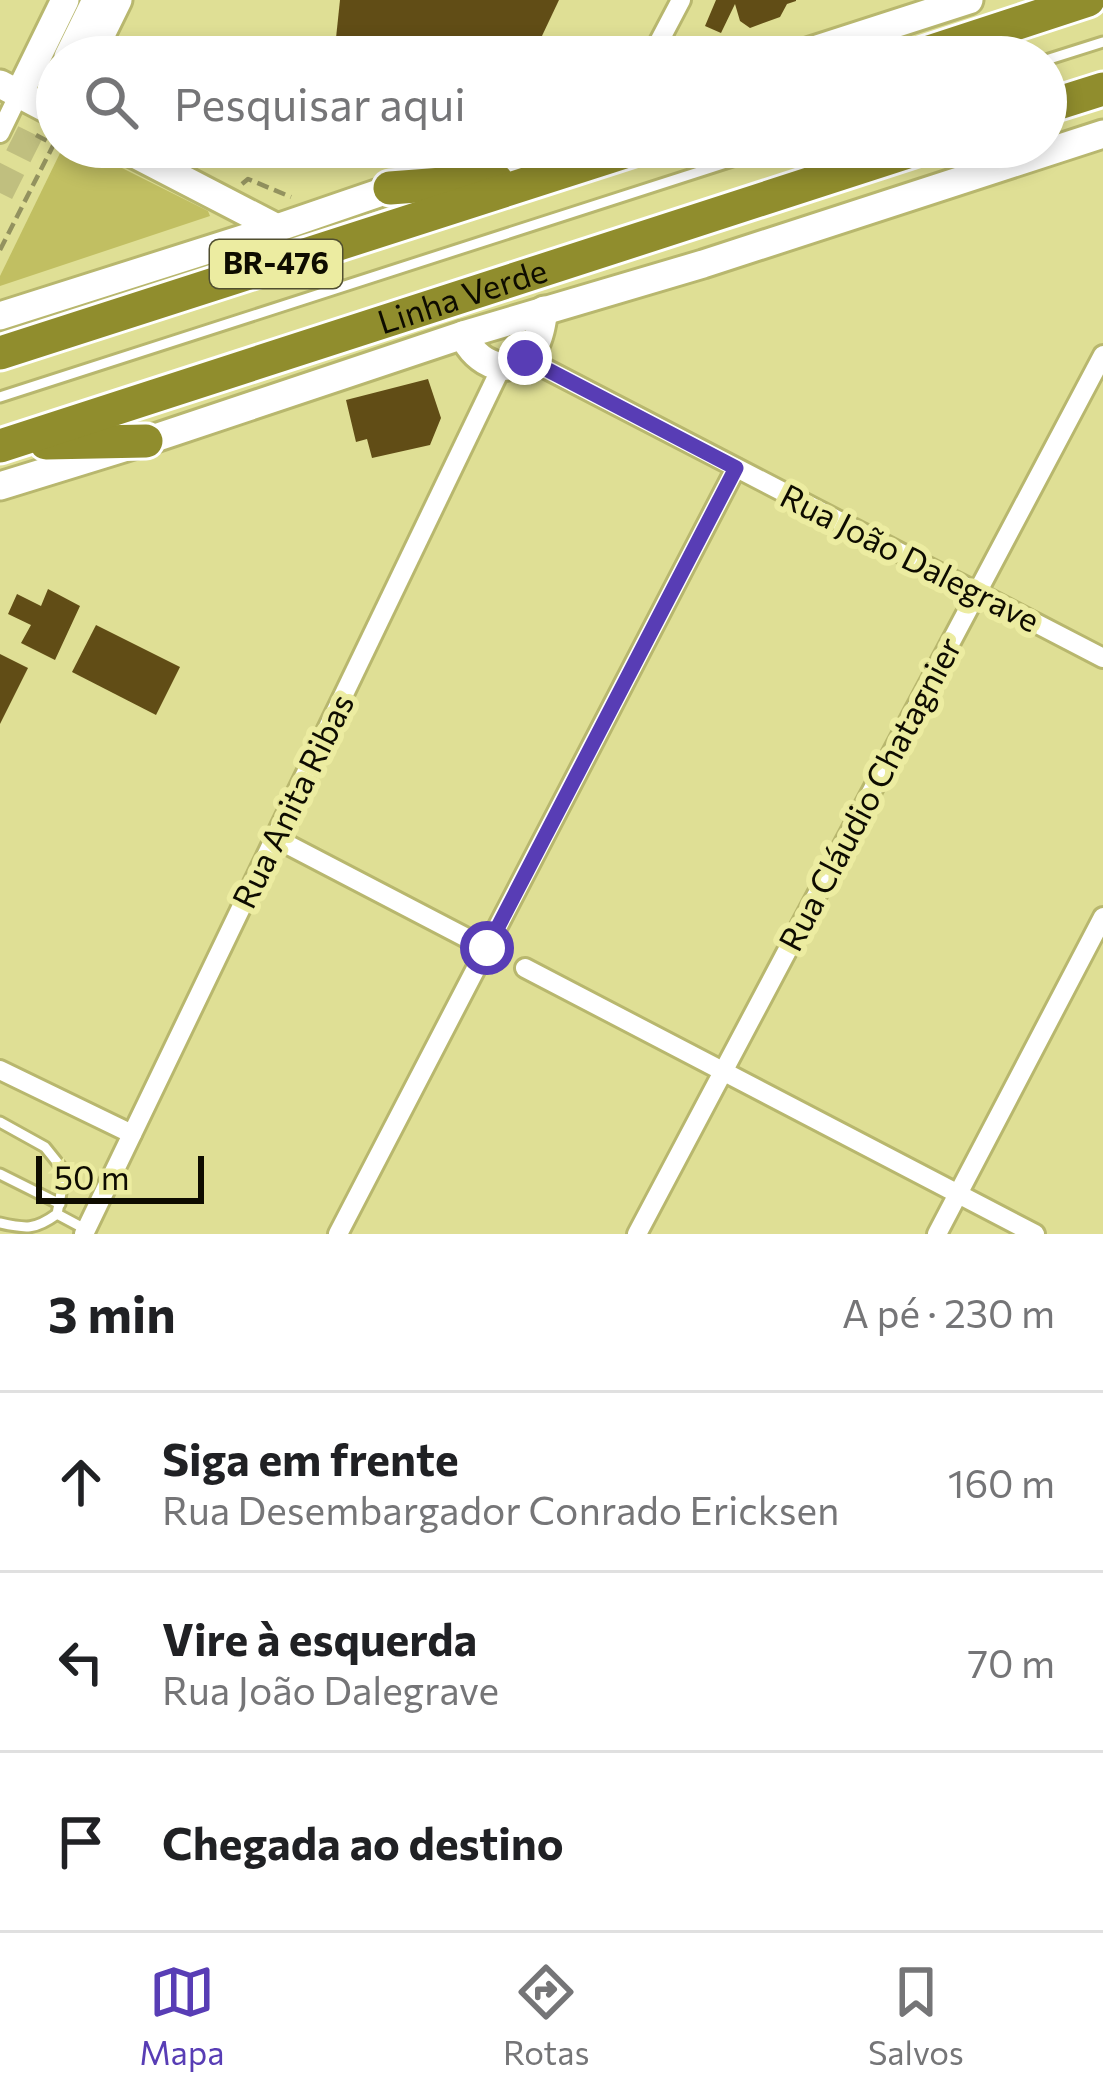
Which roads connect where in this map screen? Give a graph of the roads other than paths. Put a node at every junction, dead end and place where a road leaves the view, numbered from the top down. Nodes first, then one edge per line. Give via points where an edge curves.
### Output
1 (65, 0) edge
2 (96, 0) edge
3 (118, 0) edge
4 (681, 0) edge
5 (970, 0) edge
6 (1088, 0) edge
7 (43, 36) edge
8 (78, 36) edge
9 (100, 36) edge
10 (662, 36) edge
11 (858, 36) edge
12 (978, 36) edge
13 (1103, 42) edge
14 (36, 47) edge
15 (1067, 53) edge
16 (1103, 88) edge
17 (10, 89) edge
18 (1067, 100) edge
19 (0, 133) edge
20 (1103, 134) edge
21 (1067, 146) edge
22 (161, 168) edge
23 (450, 168) edge
24 (576, 168) edge
25 (711, 168) edge
26 (858, 168) edge
27 (998, 168) edge
28 (552, 176) junction
29 (390, 188) junction
30 (277, 229) junction
31 (544, 310) junction
32 (0, 316) edge
33 (463, 335) junction
34 (0, 353) edge
35 (1103, 355) edge
36 (513, 363) junction
37 (0, 397) edge
38 (146, 441) junction
39 (4, 445) edge
40 (736, 468) junction
41 (0, 486) edge
42 (977, 593) junction
43 (1103, 658) edge
44 (275, 838) junction
45 (1103, 917) edge
46 (487, 948) junction
47 (525, 968) dead end
48 (0, 1070) edge
49 (723, 1072) junction
50 (0, 1122) edge
51 (132, 1134) junction
52 (0, 1174) edge
53 (958, 1194) junction
54 (58, 1209) junction
55 (0, 1223) edge
56 (86, 1232) edge
57 (338, 1234) edge
58 (637, 1234) edge
59 (937, 1234) edge
60 (1035, 1234) edge

1 - 7 main road
2 - 8 main road
3 - 9 main road
4 - 10 street
5 - 11 main road
6 - 12 highway
13 - 15 lane
14 - 17 main road
16 - 18 highway
17 - 19 street
20 - 21 main road
22 - 30 main road
23 - 29 main road
24 - 28 highway, BR-476
25 - 37 lane
26 - 39 highway, Linha Verde / BR-476
27 - 31 main road
28 - 29 highway
28 - 34 highway, BR-476
29 - 30 main road
30 - 32 main road
31 - 33 main road
31 - 36 main road via 535,346
33 - 36 main road via 488,364
33 - 38 main road
35 - 42 street, Rua Cláudio Chatagnier
36 - 40 street, Rua João Dalegrave
36 - 44 street, Rua Anita Ribas
38 - 39 highway
38 - 41 main road
40 - 42 street, Rua João Dalegrave
40 - 46 street
42 - 43 street, Rua João Dalegrave
42 - 49 street, Rua Cláudio Chatagnier
44 - 46 street
44 - 51 street, Rua Anita Ribas
45 - 53 street
46 - 57 street
47 - 49 street
48 - 51 street
49 - 53 street
49 - 58 street, Rua Cláudio Chatagnier
50 - 54 lane via 58,1161 65,1172
51 - 56 street, Rua Anita Ribas
52 - 54 lane
53 - 59 street
53 - 60 street
54 - 55 lane via 40,1226
54 - 56 lane

